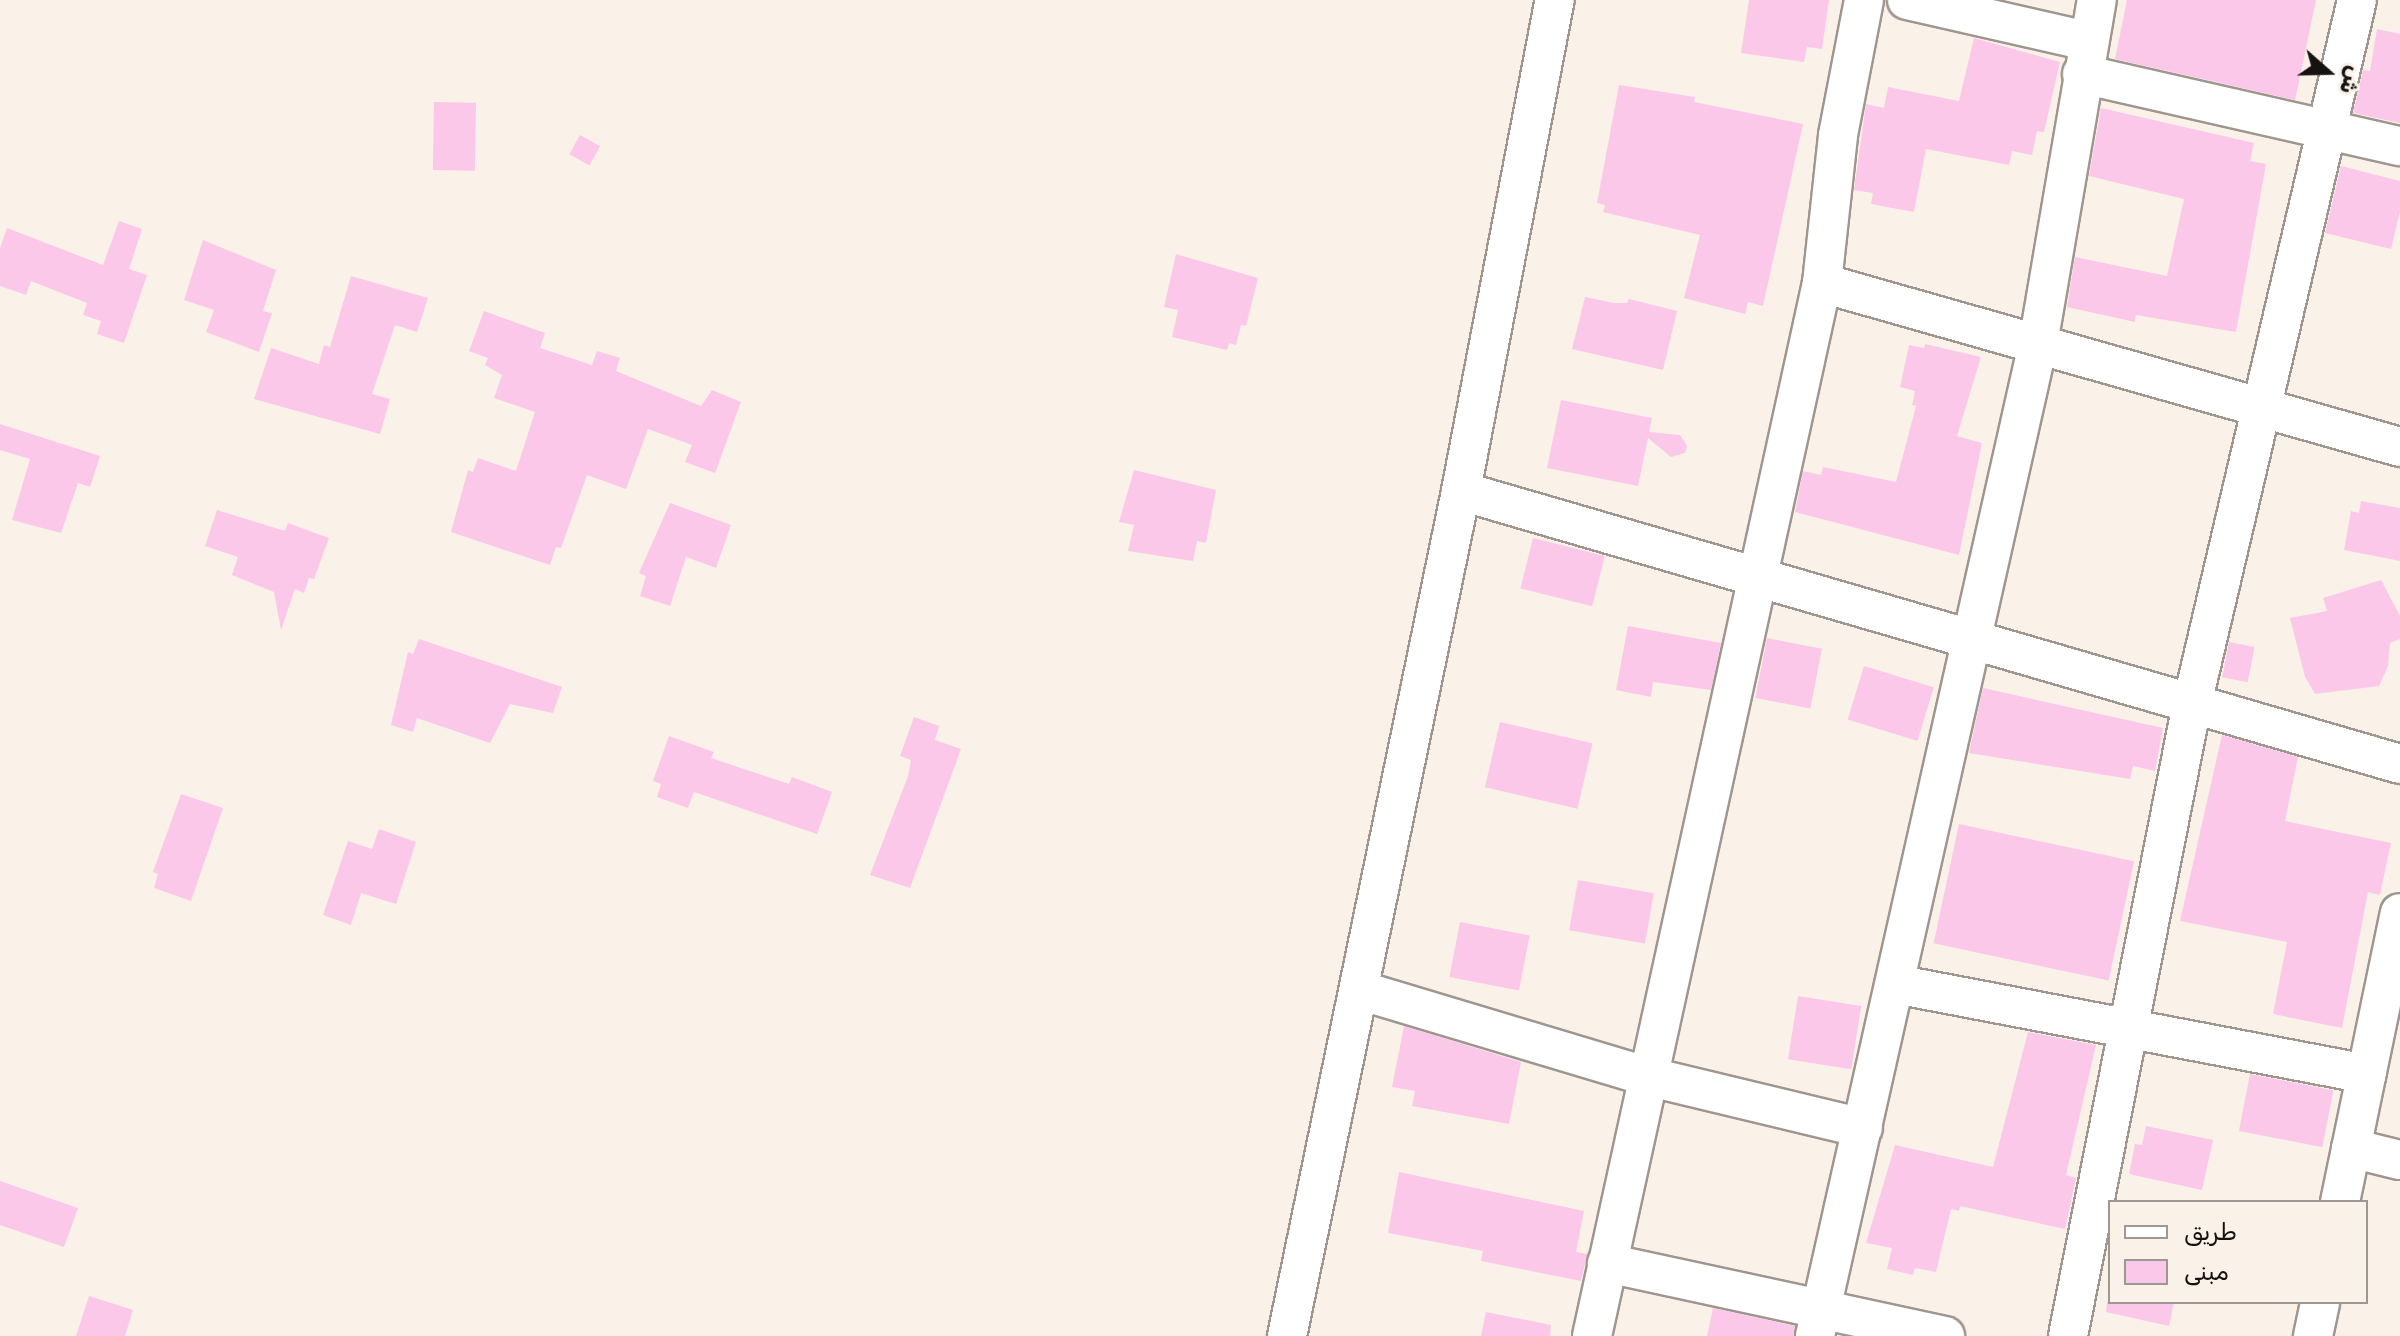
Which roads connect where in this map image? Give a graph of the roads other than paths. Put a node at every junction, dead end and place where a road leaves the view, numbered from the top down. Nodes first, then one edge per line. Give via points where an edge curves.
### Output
1 (1555, 0) edge
2 (1864, 0) edge
3 (1907, 0) edge
4 (2097, 0) edge
5 (2357, 0) edge
6 (2085, 57) junction
7 (2323, 128) junction
8 (2400, 146) edge
9 (1822, 283) junction
10 (2038, 344) junction
11 (2263, 408) junction
12 (2400, 447) edge
13 (1461, 491) junction
14 (1755, 576) junction
15 (1971, 639) junction
16 (2192, 704) junction
17 (2400, 764) edge
18 (2400, 913) edge
19 (1895, 984) junction
20 (1359, 990) junction
21 (2126, 1028) junction
22 (2366, 1074) junction
23 (1646, 1076) junction
24 (1863, 1128) junction
25 (2351, 1148) junction
26 (2400, 1160) edge
27 (2340, 1200) edge
28 (1607, 1263) junction
29 (2320, 1304) edge
30 (1818, 1323) edge
31 (1287, 1336) edge
32 (1592, 1336) edge
33 (1945, 1336) edge
34 (2068, 1336) edge
35 (2313, 1336) edge

1 - 13 street
2 - 9 street via 1838,135
3 - 6 street
4 - 6 street
5 - 7 street
6 - 7 street
6 - 10 street
7 - 8 street
7 - 11 street
9 - 10 street
9 - 14 street
10 - 11 street
10 - 15 street
11 - 12 street
11 - 16 street
13 - 14 street
13 - 20 street
14 - 15 street
14 - 23 street
15 - 16 street
15 - 19 street
16 - 17 street
16 - 21 street
18 - 22 street
19 - 21 street
19 - 24 street
20 - 23 street
20 - 31 street
21 - 22 street
21 - 34 street
22 - 25 street
23 - 24 street
23 - 28 street
24 - 30 street
25 - 26 street
25 - 27 street
28 - 30 street
28 - 32 street
29 - 35 street
30 - 33 street

